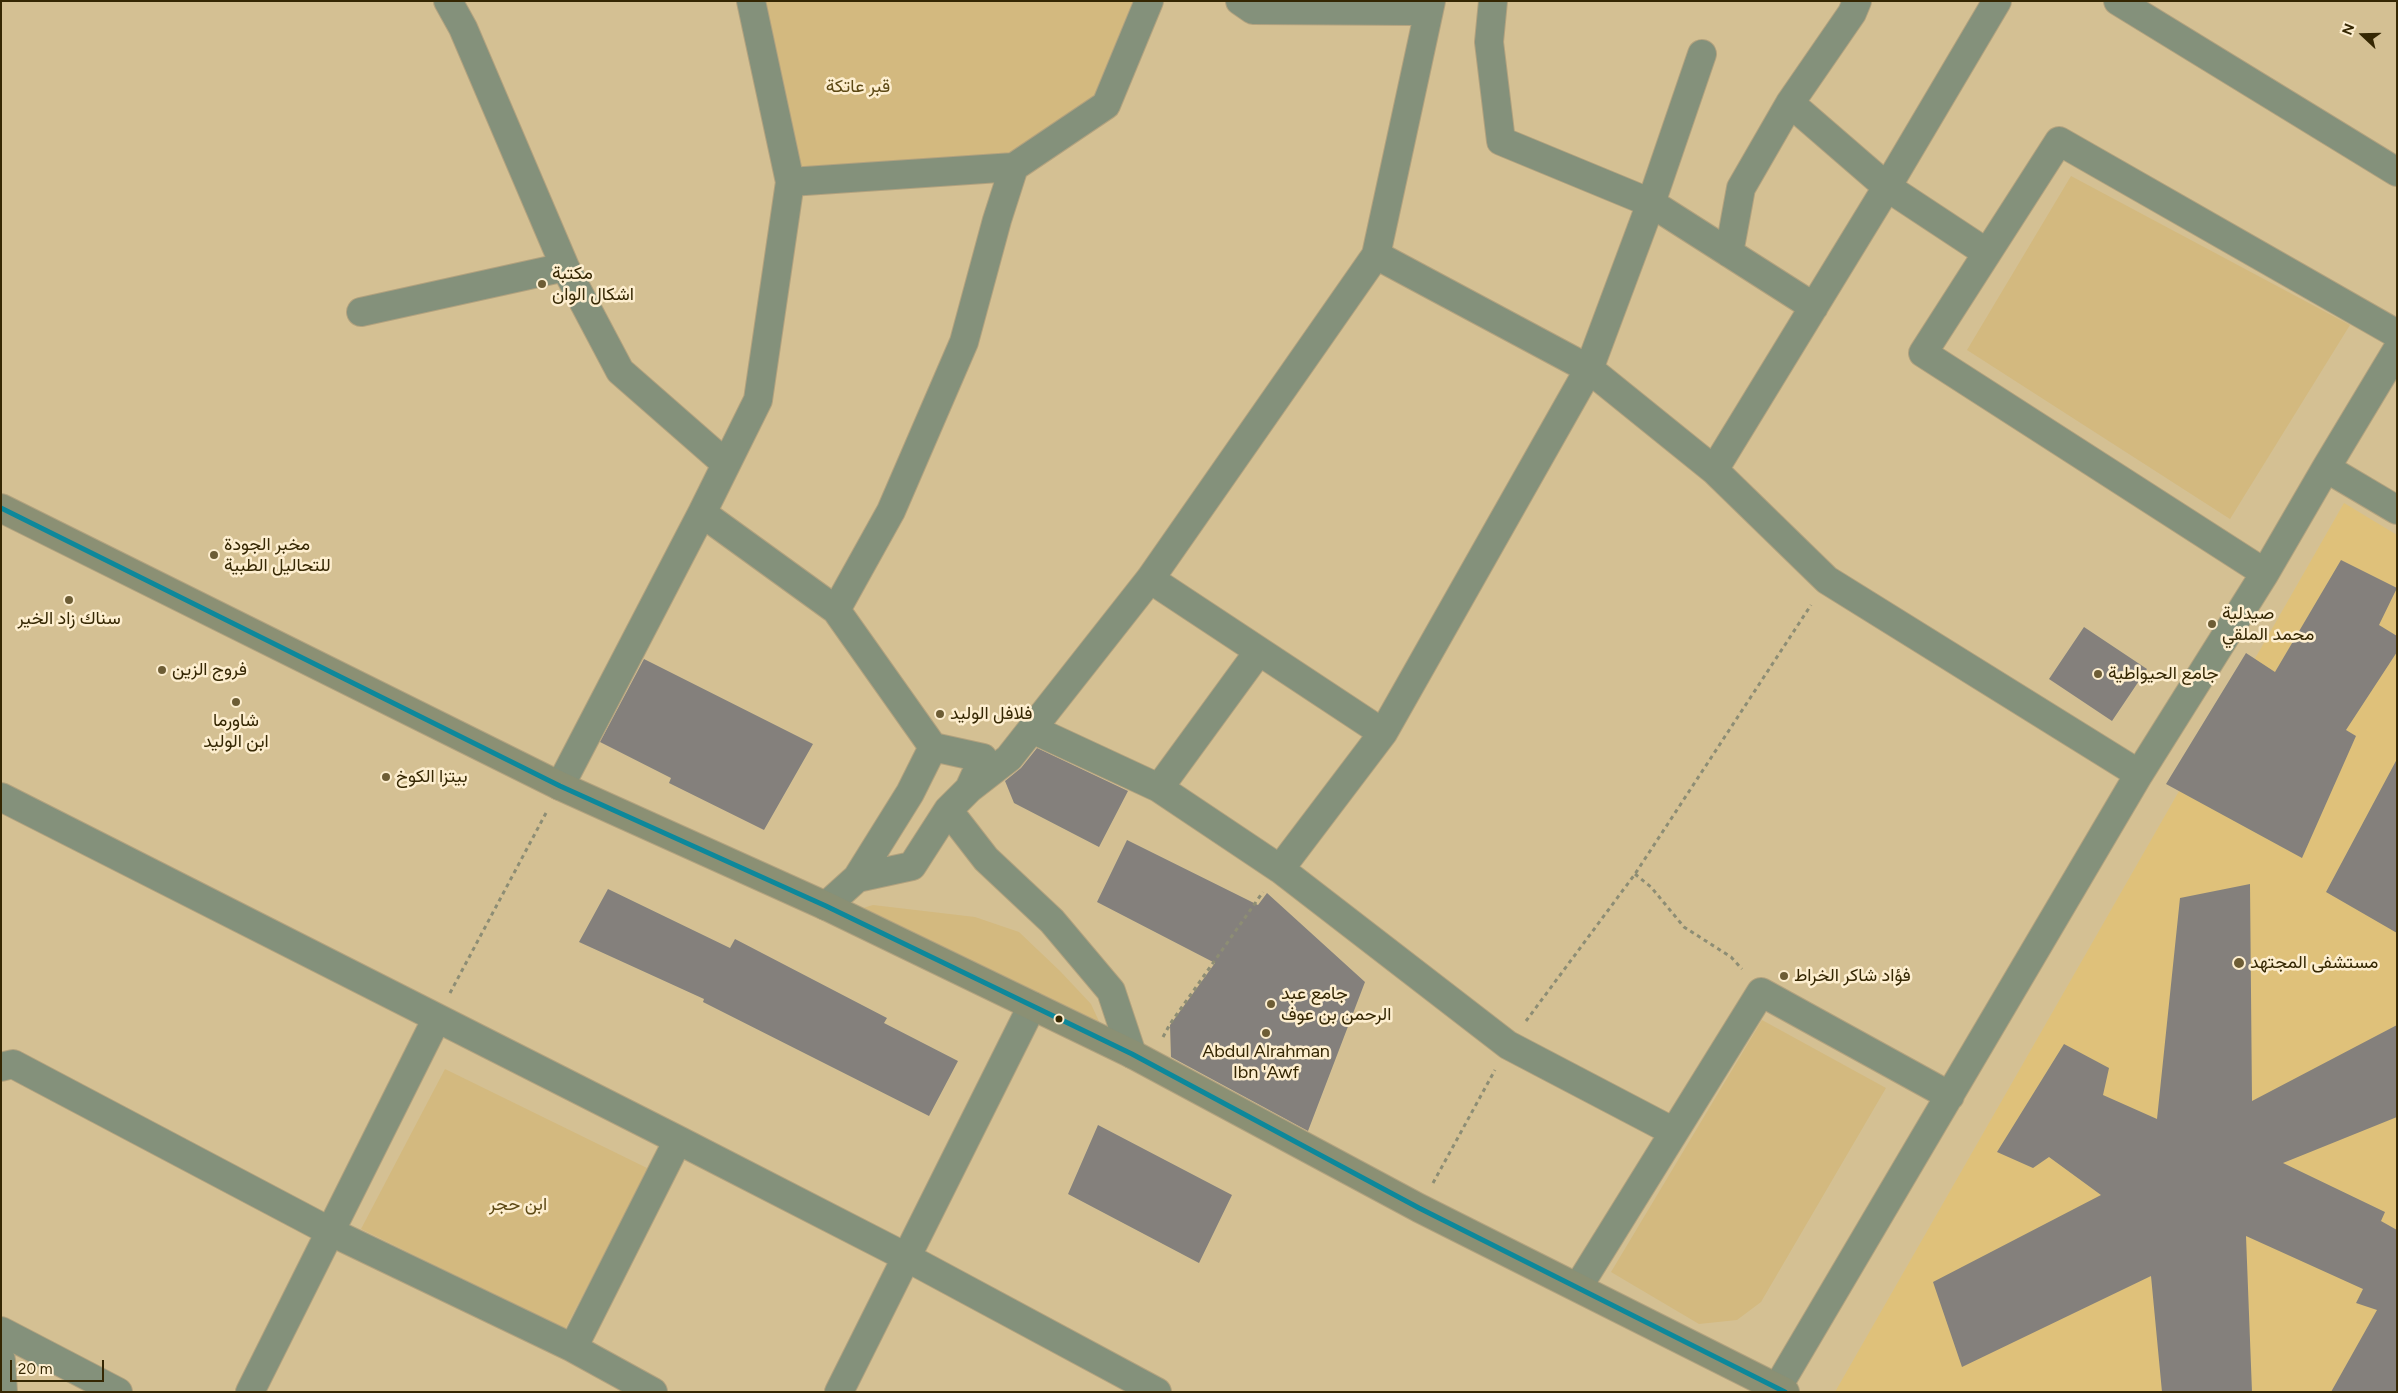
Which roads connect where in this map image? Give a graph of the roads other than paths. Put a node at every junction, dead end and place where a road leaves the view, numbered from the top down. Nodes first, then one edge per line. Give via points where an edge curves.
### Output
1 (448, 1) edge
2 (751, 1) edge
3 (1149, 1) edge
4 (1240, 1) edge
5 (1422, 1) edge
6 (1431, 1) edge
7 (1493, 1) edge
8 (1857, 1) edge
9 (1997, 1) edge
10 (2118, 1) edge
11 (2146, 9) edge
12 (1702, 54) dead end
13 (1790, 103) junction
14 (1014, 168) junction
15 (2397, 172) edge
16 (790, 182) junction
17 (1887, 187) junction
18 (1651, 203) junction
19 (1729, 253) junction
20 (1987, 253) junction
21 (1376, 255) junction
22 (565, 267) junction
23 (1814, 307) junction
24 (361, 312) dead end
25 (2397, 334) edge
26 (2397, 350) edge
27 (1590, 369) junction
28 (725, 464) junction
29 (2326, 468) junction
30 (1714, 470) junction
31 (1, 508) edge
32 (2397, 510) edge
33 (702, 513) junction
34 (2265, 573) junction
35 (1150, 579) junction
36 (836, 610) junction
37 (1260, 651) junction
38 (1032, 729) junction
39 (1383, 733) junction
40 (933, 747) junction
41 (2139, 774) junction
42 (560, 786) junction
43 (969, 788) junction
44 (1158, 788) junction
45 (1, 797) edge
46 (948, 810) junction
47 (1280, 869) junction
48 (857, 878) junction
49 (826, 906) junction
50 (1032, 1006) junction
51 (437, 1018) junction
52 (1142, 1059) junction
53 (1, 1067) edge
54 (1950, 1096) junction
55 (1674, 1132) junction
56 (678, 1140) junction
57 (329, 1231) junction
58 (906, 1257) junction
59 (1578, 1287) junction
60 (1, 1331) edge
61 (573, 1348) junction
62 (1, 1360) edge
63 (1781, 1390) edge
64 (3, 1392) edge
65 (118, 1392) edge
66 (250, 1392) edge
67 (653, 1392) edge
68 (839, 1392) edge
69 (1157, 1392) edge

1 - 22 street via 463,28
2 - 16 street
3 - 14 street via 1106,105
4 - 5 street via 1253,10 1405,11 1415,11
6 - 21 street
7 - 18 street via 1489,42 1502,141
8 - 13 street
9 - 17 street
10 - 11 street
11 - 15 street
12 - 18 street
13 - 17 street
13 - 19 street via 1741,188
14 - 16 street
14 - 36 street via 964,342 891,511
16 - 28 street via 758,400
17 - 20 street
17 - 23 street
18 - 19 street
18 - 27 street
19 - 23 street
20 - 25 street via 2059,141
20 - 34 street via 1923,353
21 - 27 street
21 - 35 street
22 - 24 street
22 - 28 street via 620,371
23 - 30 street
26 - 29 street
27 - 30 street
27 - 39 street
28 - 33 street
29 - 32 street
29 - 34 street
30 - 41 street via 1828,580
31 - 42 main road
33 - 36 street
33 - 42 street
34 - 41 street
35 - 37 street
35 - 38 street
36 - 40 street
37 - 39 street
37 - 44 street
38 - 43 street via 1010,758
38 - 44 street
39 - 47 street
40 - 43 street via 983,758
40 - 48 street via 910,793
41 - 54 street
42 - 49 main road
43 - 46 street
44 - 47 street
45 - 51 street
46 - 48 street via 912,866
46 - 52 street via 986,859 1052,921 1112,991
47 - 55 street via 1508,1045
48 - 49 street
49 - 50 main road
50 - 52 main road
50 - 58 street
51 - 56 street
51 - 57 street
52 - 59 main road via 1419,1208
53 - 57 street via 13,1064
54 - 55 street via 1761,992
54 - 63 street
55 - 59 street
56 - 58 street
56 - 61 street
57 - 61 street
57 - 66 street
58 - 68 street
58 - 69 street
59 - 63 main road
60 - 65 street
61 - 67 street
62 - 64 street

